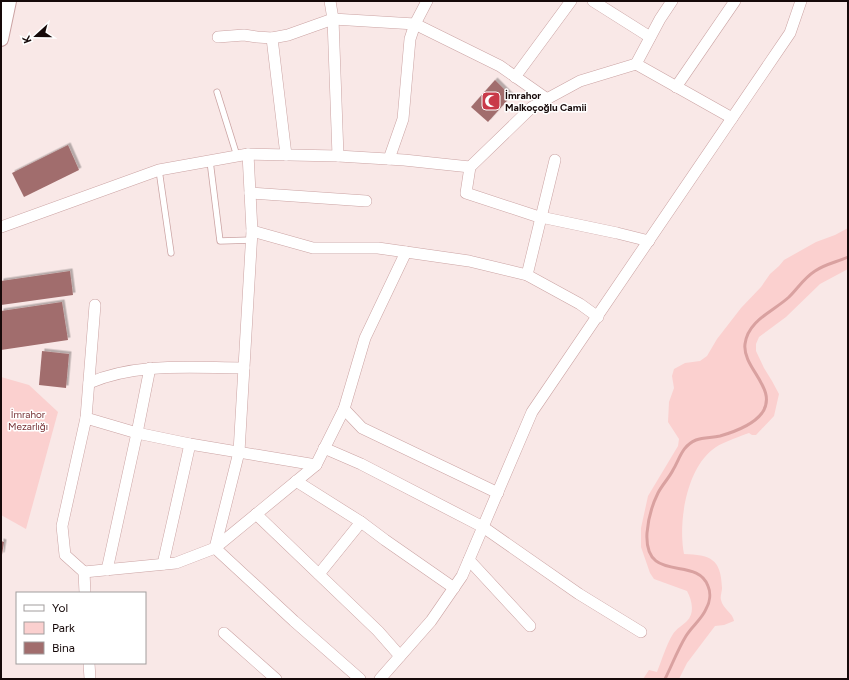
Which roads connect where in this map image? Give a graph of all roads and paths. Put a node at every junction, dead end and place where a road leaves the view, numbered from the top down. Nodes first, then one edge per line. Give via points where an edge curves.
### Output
1 (9, 1) edge
2 (330, 1) edge
3 (571, 1) edge
4 (593, 1) edge
5 (672, 1) edge
6 (735, 1) edge
7 (801, 1) edge
8 (424, 3) edge
9 (333, 19) junction
10 (415, 24) junction
11 (218, 37) dead end
12 (650, 37) junction
13 (1, 38) edge
14 (272, 38) junction
15 (636, 64) junction
16 (515, 77) junction
17 (676, 87) junction
18 (217, 92) dead end
19 (547, 99) junction
20 (732, 118) junction
21 (248, 154) junction
22 (286, 155) junction
23 (237, 156) junction
24 (338, 156) junction
25 (389, 159) junction
26 (555, 160) dead end
27 (210, 161) junction
28 (470, 167) junction
29 (159, 170) junction
30 (250, 193) junction
31 (366, 201) dead end
32 (542, 218) junction
33 (1, 227) edge
34 (252, 235) junction
35 (649, 241) junction
36 (406, 252) junction
37 (171, 253) dead end
38 (527, 276) junction
39 (95, 305) dead end
40 (598, 316) junction
41 (150, 368) junction
42 (244, 368) junction
43 (89, 383) junction
44 (344, 409) junction
45 (86, 418) junction
46 (137, 433) junction
47 (190, 444) junction
48 (324, 448) junction
49 (239, 452) junction
50 (316, 465) junction
51 (296, 481) junction
52 (498, 493) junction
53 (256, 514) junction
54 (361, 522) junction
55 (483, 526) junction
56 (215, 548) junction
57 (468, 560) junction
58 (163, 564) junction
59 (107, 570) junction
60 (84, 572) junction
61 (319, 574) junction
62 (454, 588) junction
63 (85, 592) edge
64 (530, 626) dead end
65 (641, 632) dead end
66 (224, 633) dead end
67 (400, 656) junction
68 (89, 664) edge
69 (90, 679) edge
70 (276, 679) edge
71 (360, 679) edge
72 (380, 679) edge

1 - 13 street
2 - 9 street
3 - 16 street
4 - 12 street
5 - 12 street
6 - 17 street
7 - 20 street via 790,33
8 - 10 street
9 - 10 street
9 - 14 street
9 - 24 street
10 - 16 street via 500,66
10 - 25 street via 410,40 404,119
11 - 14 street via 244,35
12 - 15 street
14 - 22 street
15 - 17 street
15 - 19 street via 580,81
16 - 19 street
17 - 20 street
18 - 23 lane
19 - 28 street via 532,107
20 - 35 street
21 - 22 street
21 - 23 street
21 - 30 street
22 - 24 street
23 - 27 street
24 - 25 street
25 - 28 street
26 - 32 street
27 - 29 street
27 - 34 lane via 220,241
28 - 32 street via 466,193
29 - 33 street
29 - 37 lane
30 - 31 street
30 - 34 street
32 - 35 street
32 - 38 street
34 - 36 street via 313,248 378,248
34 - 42 street
35 - 40 street
36 - 38 street via 469,261
36 - 44 street via 365,338
38 - 40 street
39 - 43 street
40 - 52 street via 532,412
41 - 42 street
41 - 43 street via 103,376
41 - 46 street
42 - 49 street
43 - 45 street
44 - 48 street
44 - 52 street via 362,428
45 - 46 street
45 - 60 street via 62,526 65,554
46 - 47 street
46 - 59 street
47 - 49 street
47 - 58 street
48 - 50 street
48 - 55 street
49 - 50 street
49 - 56 street
50 - 51 street
51 - 53 street
51 - 54 street
52 - 55 street
53 - 56 street
53 - 61 street
54 - 61 street
54 - 62 street
55 - 57 street
55 - 65 street via 579,594
56 - 58 street via 176,563
56 - 71 street
57 - 62 street
57 - 64 street
58 - 59 street
59 - 60 street
60 - 63 street
61 - 67 street
62 - 67 street via 431,621
66 - 70 street
67 - 72 street
68 - 69 street

